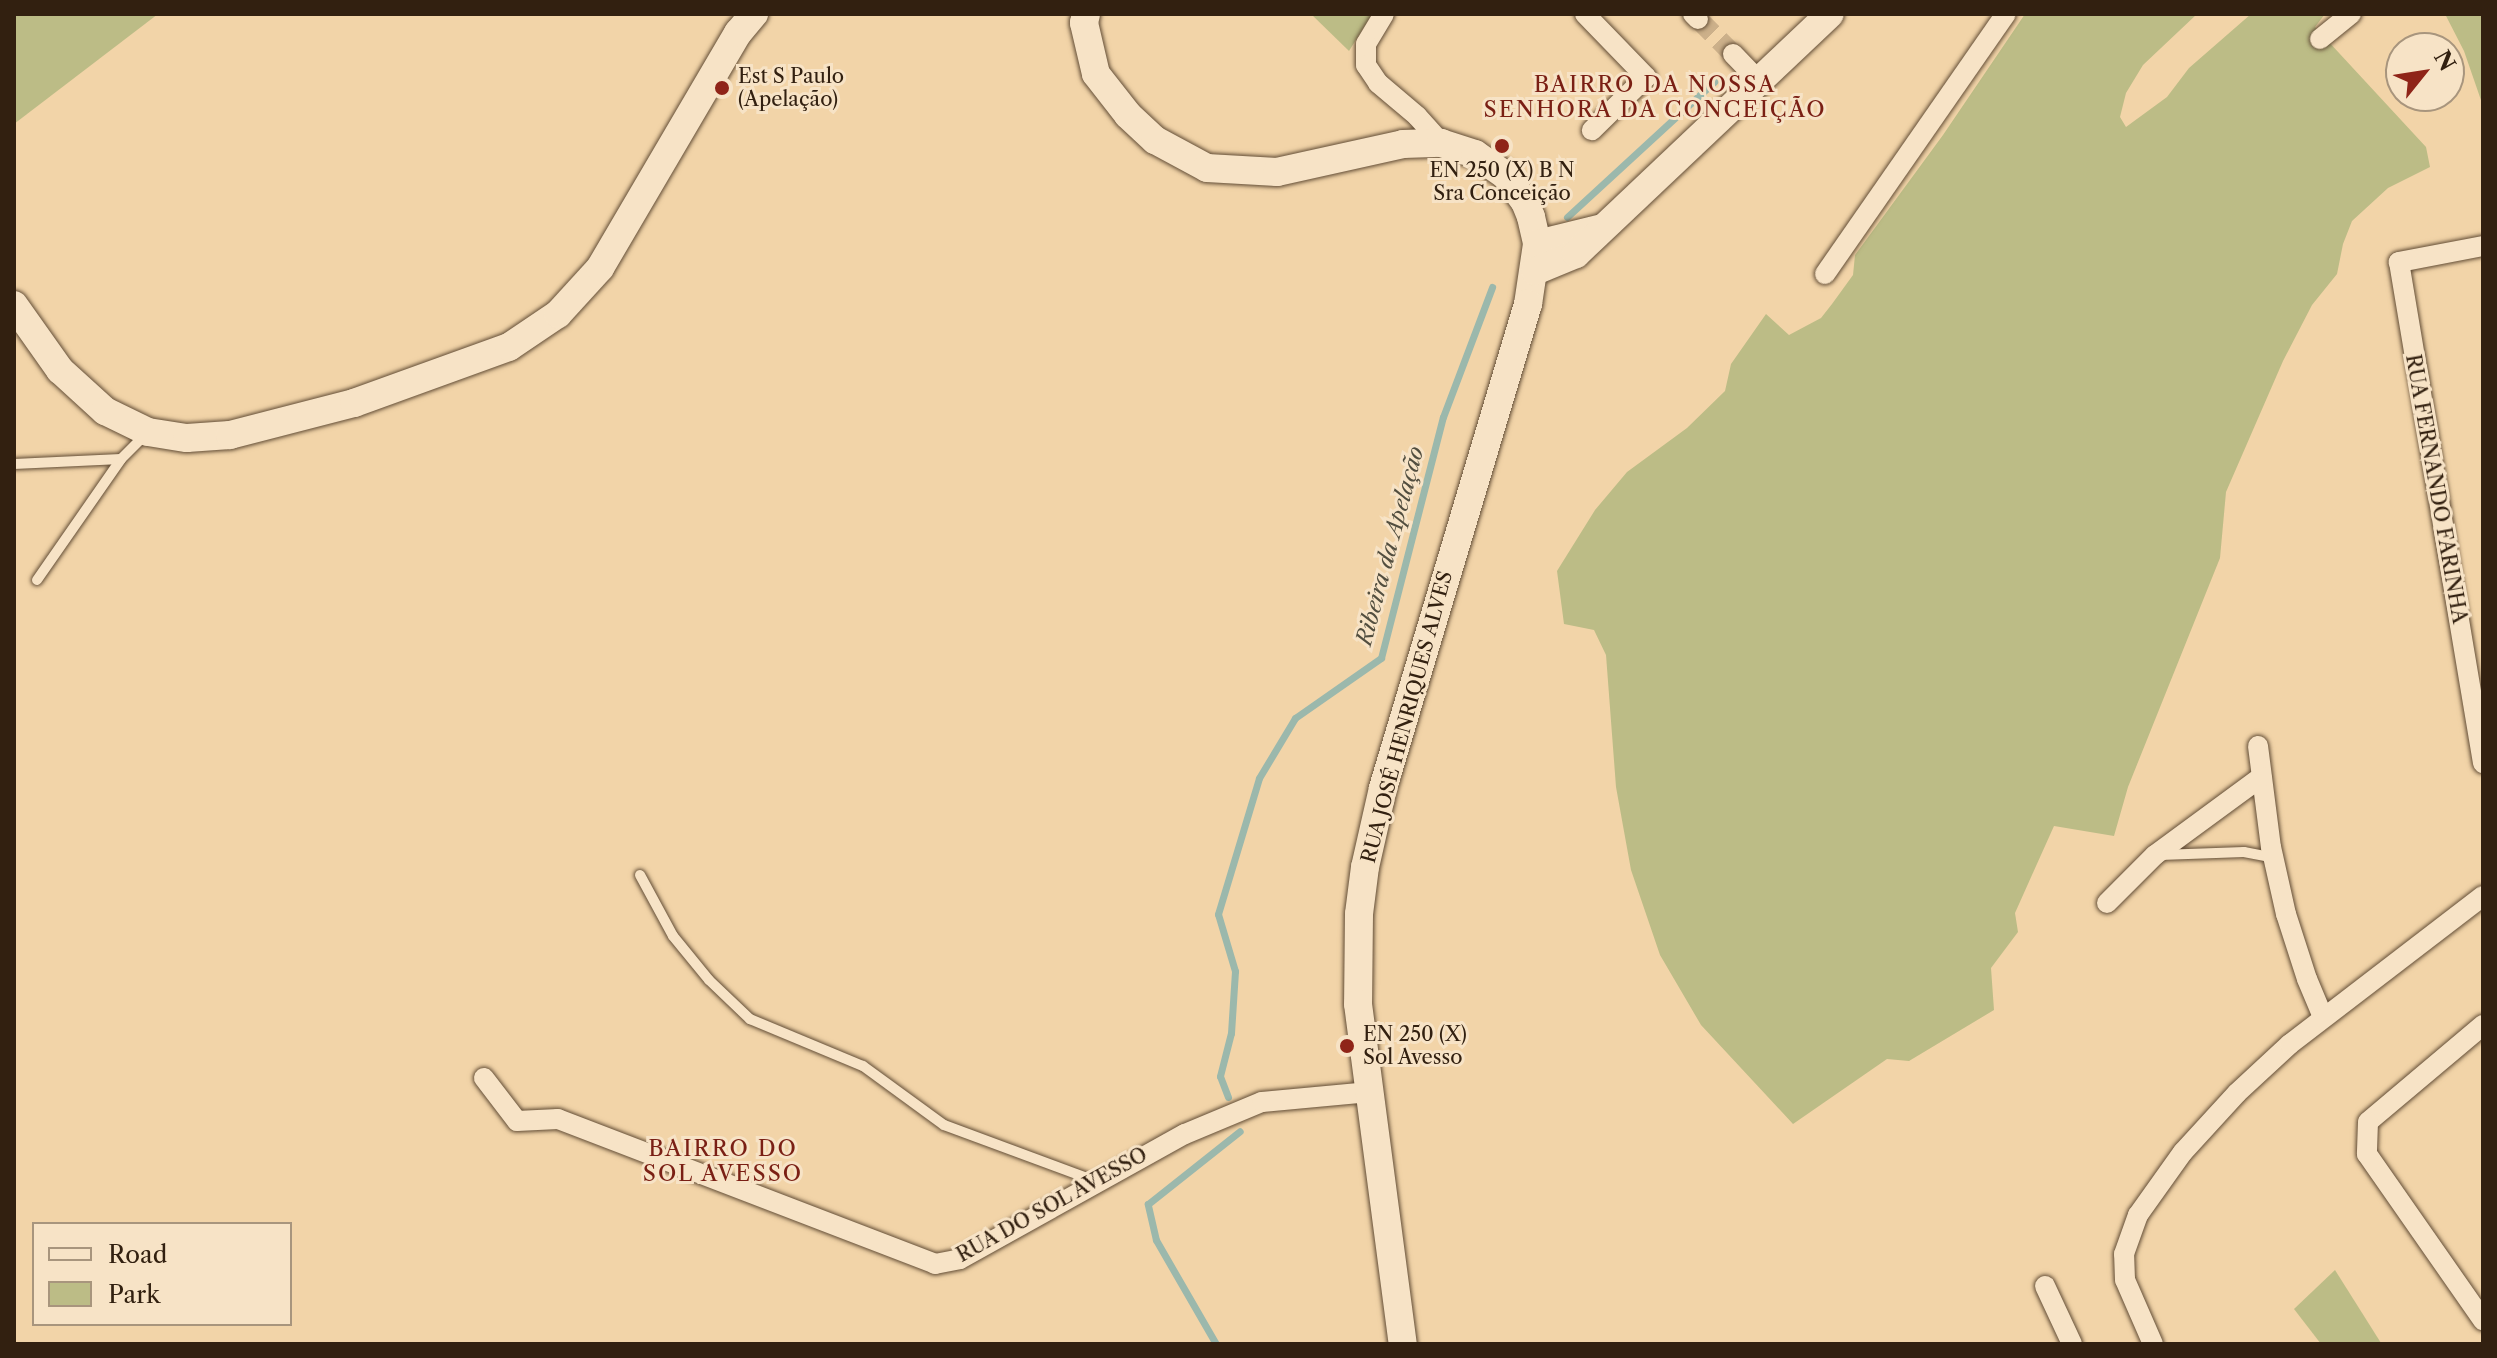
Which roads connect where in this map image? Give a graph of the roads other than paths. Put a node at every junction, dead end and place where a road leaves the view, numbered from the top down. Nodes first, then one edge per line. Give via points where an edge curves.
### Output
1 (754, 14) edge
2 (1086, 14) edge
3 (1384, 14) edge
4 (1585, 14) edge
5 (1830, 14) edge
6 (2006, 14) edge
7 (2351, 14) edge
8 (2320, 39) dead end
9 (1733, 54) tunnel mouth
10 (1758, 80) junction
11 (1592, 130) dead end
12 (1441, 143) junction
13 (2483, 246) edge
14 (1536, 257) junction
15 (1825, 274) dead end
16 (14, 305) edge
17 (148, 432) junction
18 (121, 459) junction
19 (14, 464) edge
20 (37, 580) dead end
21 (2258, 746) dead end
22 (2483, 763) edge
23 (2261, 777) junction
24 (2155, 855) junction
25 (2274, 858) junction
26 (640, 875) dead end
27 (2483, 896) edge
28 (2107, 903) dead end
29 (2323, 1017) junction
30 (2483, 1025) edge
31 (484, 1078) dead end
32 (1370, 1092) junction
33 (1095, 1181) junction
34 (2045, 1286) dead end
35 (2483, 1320) edge
36 (2149, 1339) edge
37 (1403, 1344) edge
38 (2072, 1344) edge

1 - 17 main road via 600,268 558,314 509,347 354,403 230,435 187,438
2 - 12 main road via 1096,74 1128,115 1155,140 1207,168 1277,172 1403,144
3 - 12 street via 1366,44 1366,65
4 - 11 street via 1646,77
5 - 10 main road
6 - 15 street
7 - 8 street
9 - 10 street
10 - 14 main road via 1576,254
12 - 14 main road via 1475,154 1506,176 1525,202
13 - 22 street, RUA FERNANDO FARINHA via 2399,262
14 - 32 main road, RUA JOSÉ HENRIQUES ALVES via 1365,867 1356,962
16 - 17 main road via 60,370 105,411
17 - 18 lane
18 - 19 lane
18 - 20 lane
21 - 23 street
23 - 24 street
23 - 25 street
24 - 25 lane via 2244,852
24 - 28 street
25 - 29 street via 2290,927
26 - 33 lane via 673,936 750,1019 863,1066 944,1125
27 - 29 street
29 - 36 street via 2237,1093 2183,1152 2138,1215 2124,1254 2125,1271
30 - 35 street via 2368,1122 2367,1154
31 - 33 street, RUA DO SOL AVESSO via 517,1121 558,1119 935,1264 960,1259
32 - 33 street, RUA DO SOL AVESSO via 1262,1102 1185,1134
32 - 37 main road, RUA JOSÉ HENRIQUES ALVES
34 - 38 street

